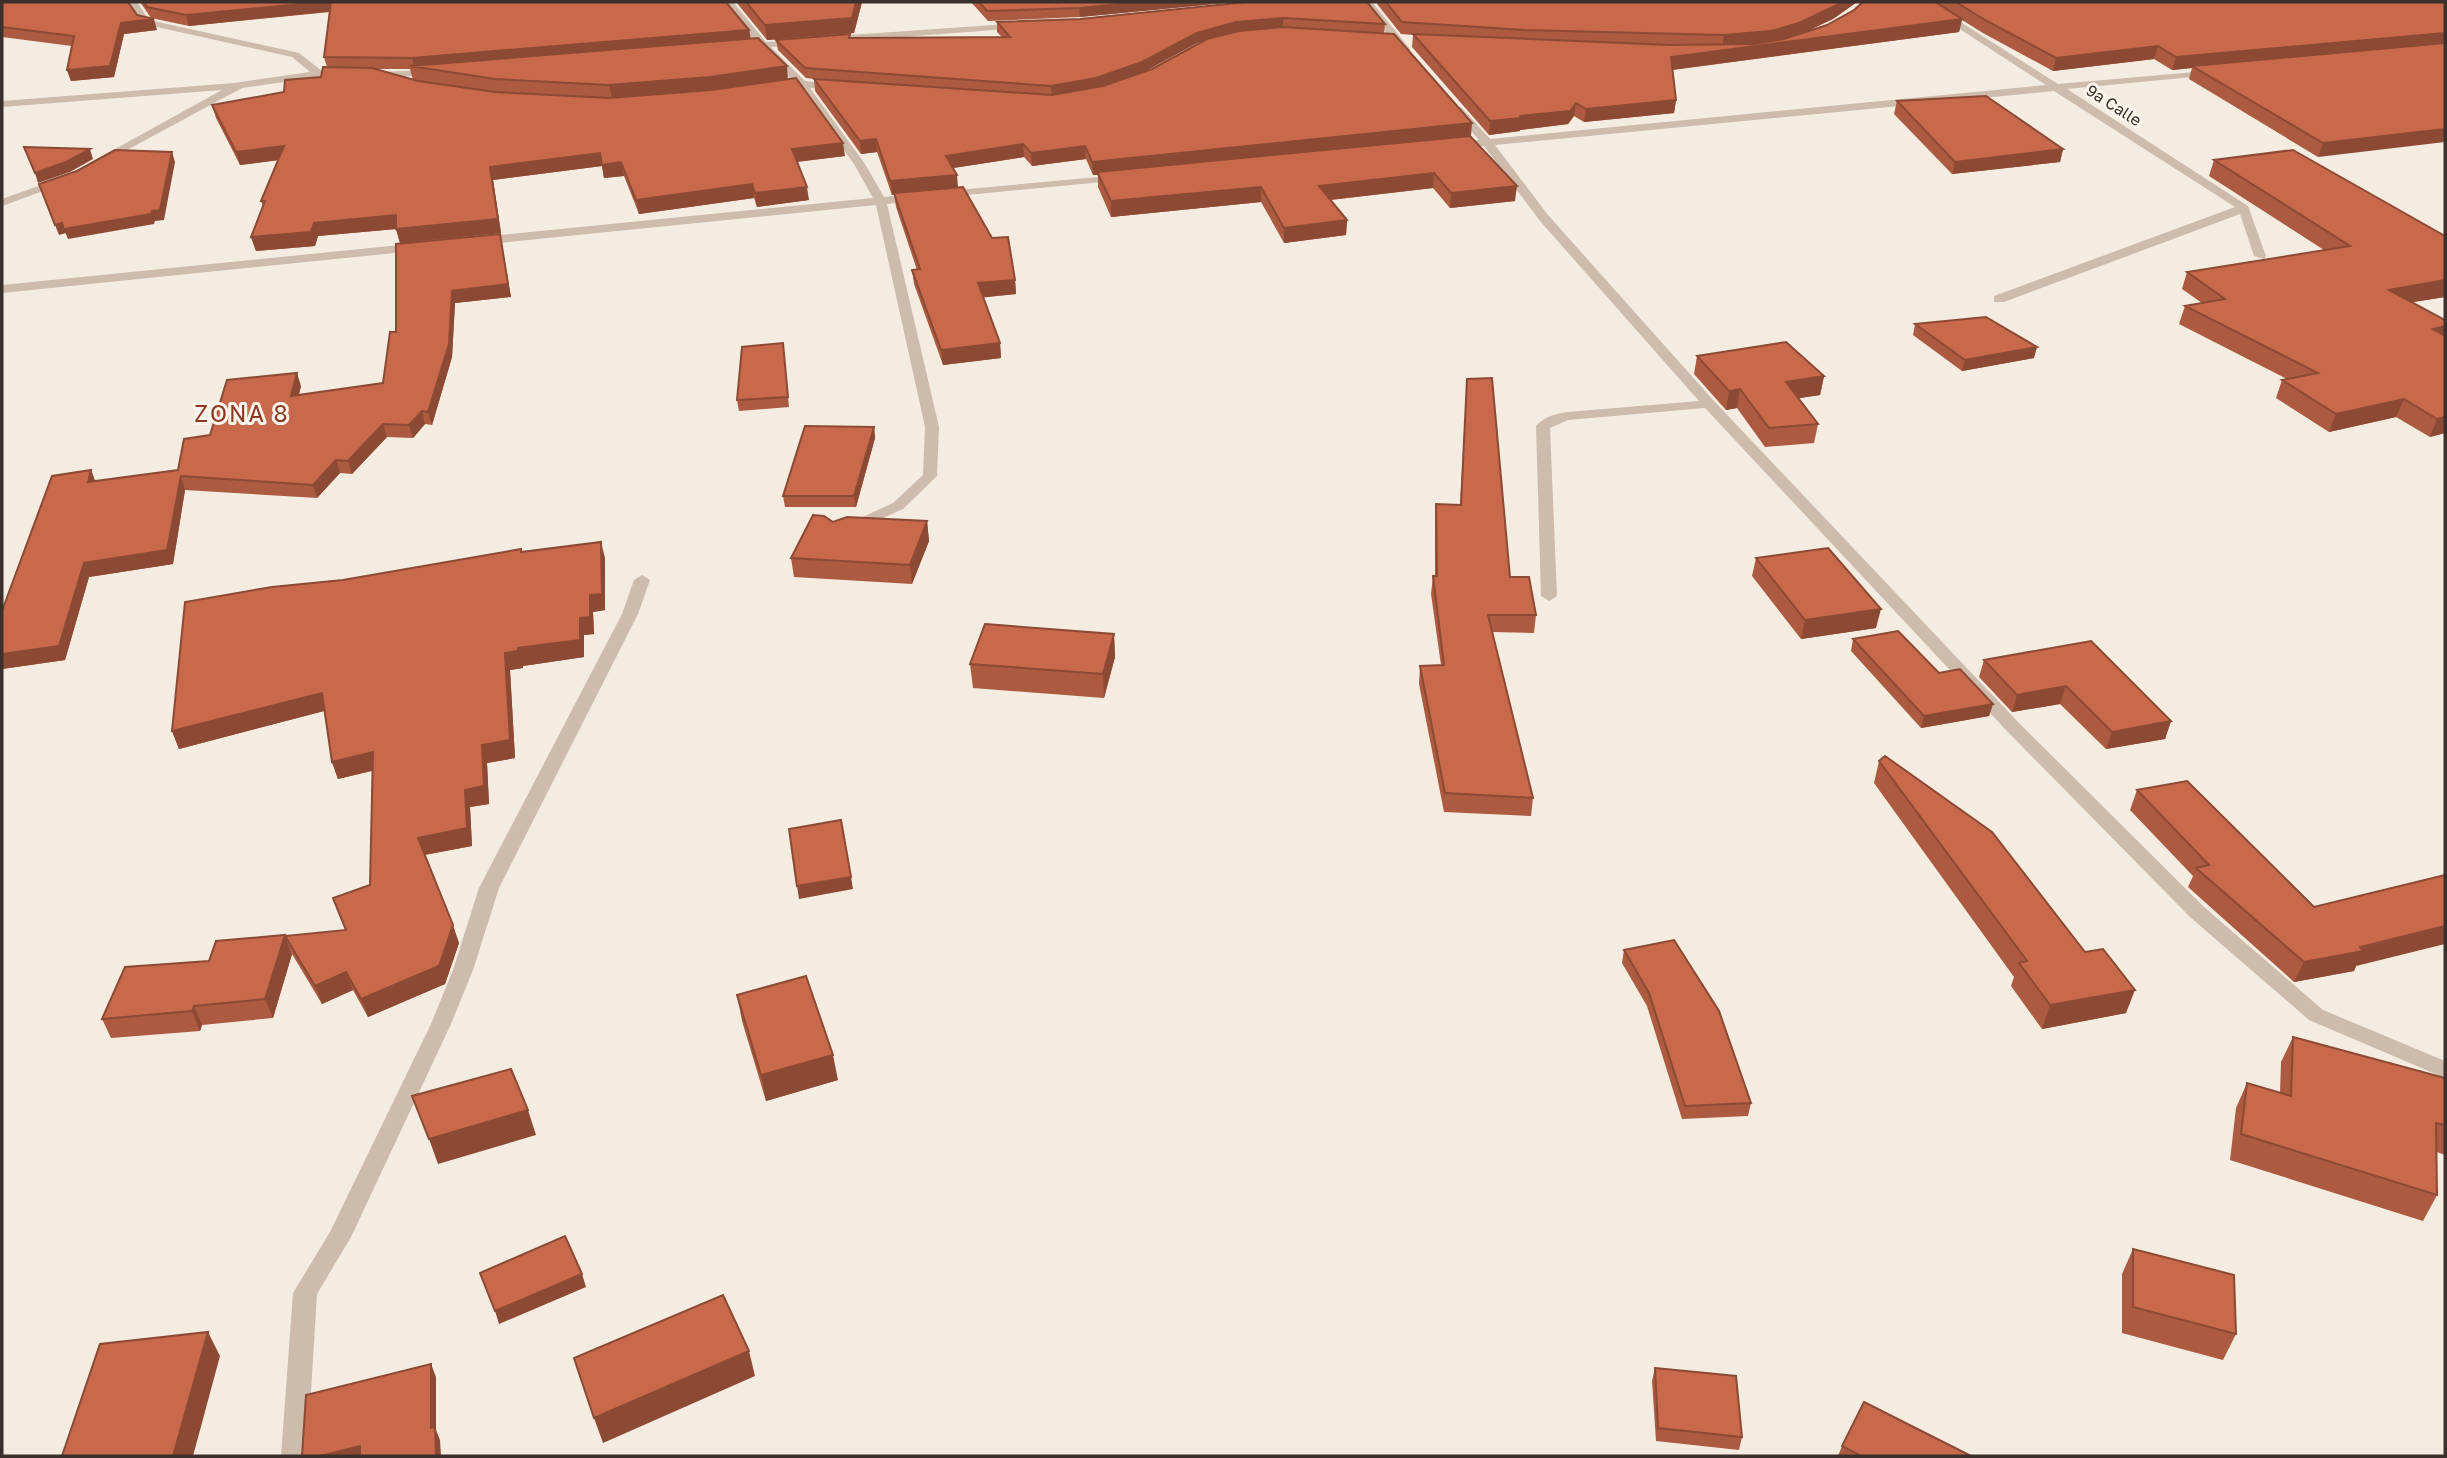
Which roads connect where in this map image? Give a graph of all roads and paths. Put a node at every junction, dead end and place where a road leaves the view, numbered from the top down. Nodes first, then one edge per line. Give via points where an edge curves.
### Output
1 (132, 2) edge
2 (728, 2) edge
3 (1367, 2) edge
4 (1923, 2) edge
5 (1026, 25) edge
6 (819, 41) edge
7 (805, 42) edge
8 (763, 45) junction
9 (736, 48) edge
10 (1420, 68) edge
11 (2223, 71) edge
12 (443, 73) edge
13 (319, 74) junction
14 (351, 75) edge
15 (364, 75) edge
16 (378, 75) junction
17 (802, 84) junction
18 (239, 85) junction
19 (410, 85) edge
20 (2056, 86) junction
21 (764, 89) edge
22 (855, 89) edge
23 (1445, 96) edge
24 (2, 104) edge
25 (1487, 143) junction
26 (1445, 147) edge
27 (87, 169) edge
28 (75, 176) edge
29 (1129, 177) edge
30 (881, 201) junction
31 (2, 203) edge
32 (2244, 208) junction
33 (469, 242) edge
34 (428, 246) edge
35 (2260, 256) dead end
36 (2, 289) edge
37 (1999, 299) dead end
38 (1709, 404) junction
39 (837, 534) edge
40 (642, 580) dead end
41 (1549, 596) dead end
42 (2445, 1070) edge
43 (293, 1456) edge

1 - 13 street via 146,22 295,55
2 - 8 street
3 - 10 street
4 - 20 street, 9a Calle
5 - 6 street
7 - 8 street
8 - 9 street
8 - 17 street
11 - 20 street
12 - 16 street
13 - 14 street
13 - 18 street
15 - 16 street
16 - 19 street
17 - 21 street
17 - 22 street
17 - 30 street
18 - 24 street
18 - 27 street
20 - 25 street
20 - 32 street, 9a Calle
23 - 25 street
25 - 26 street
25 - 38 street via 1544,218
28 - 31 street
29 - 30 street
30 - 33 street
30 - 39 street via 932,427 929,475 898,506
32 - 35 street
32 - 37 street
34 - 36 street
38 - 41 street via 1568,416 1543,426
38 - 42 street via 2011,725 2251,962 2316,1015
40 - 43 street via 630,614 489,888 463,970 435,1036 339,1237 305,1293

